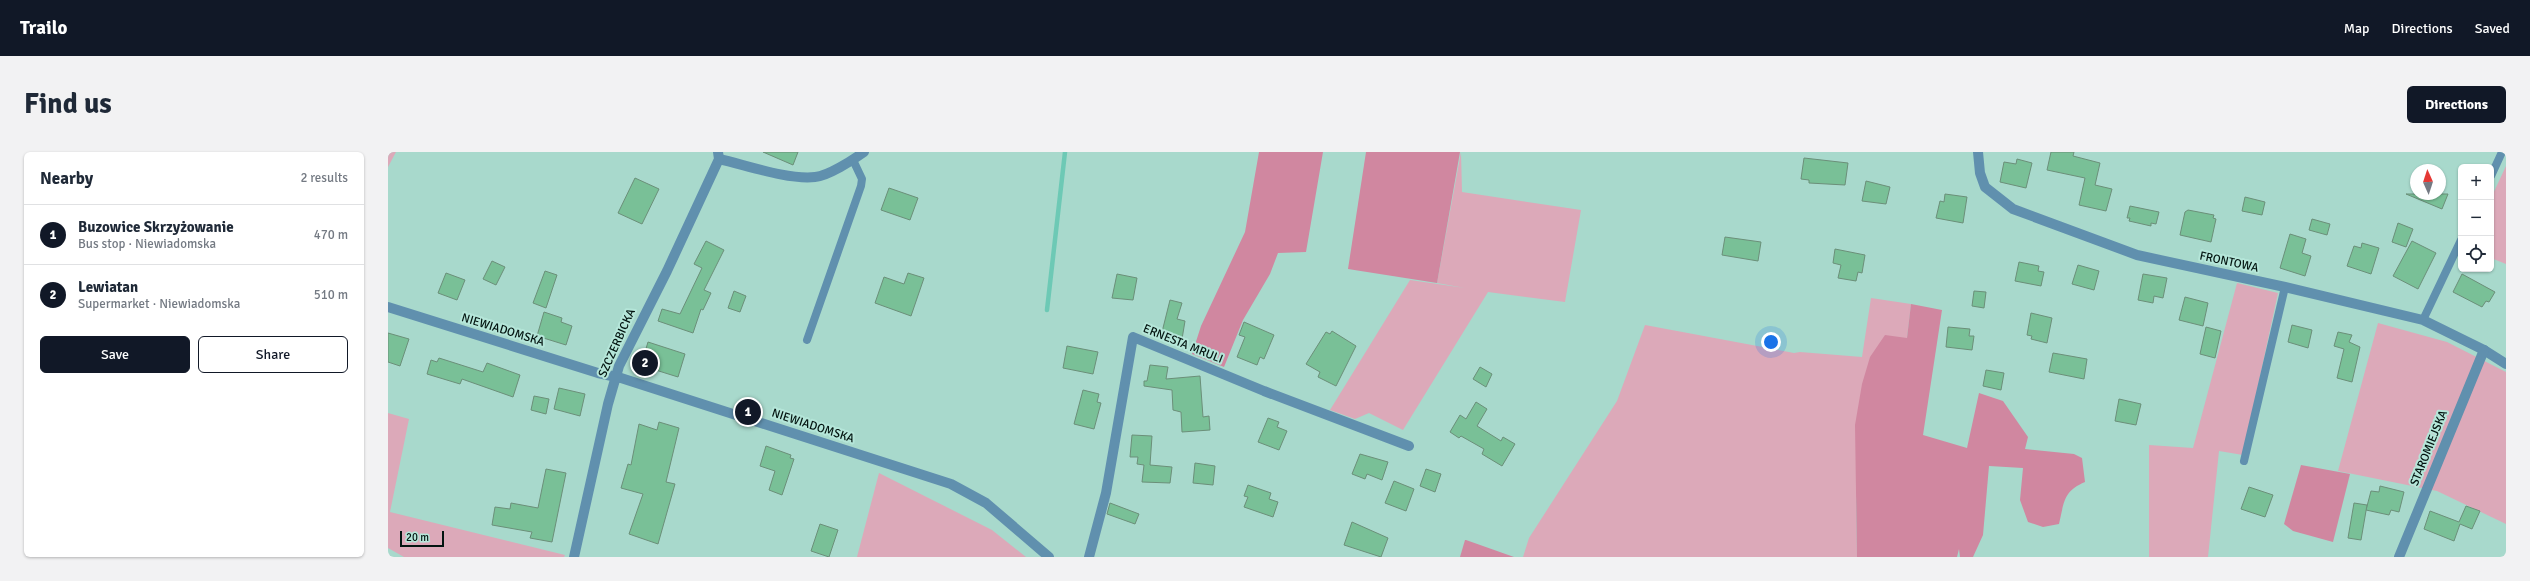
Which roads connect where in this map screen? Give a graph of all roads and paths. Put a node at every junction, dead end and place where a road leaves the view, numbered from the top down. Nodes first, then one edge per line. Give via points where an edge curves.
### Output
1 (864, 152) edge
2 (1978, 152) edge
3 (2502, 152) edge
4 (718, 156) edge
5 (853, 160) junction
6 (2494, 169) edge
7 (2458, 246) edge
8 (2285, 287) junction
9 (388, 306) edge
10 (2423, 320) junction
11 (807, 340) dead end
12 (2484, 350) junction
13 (2506, 364) edge
14 (615, 377) junction
15 (1409, 446) dead end
16 (2244, 461) dead end
17 (574, 557) edge
18 (1050, 557) edge
19 (1089, 557) edge
20 (2398, 557) edge

1 - 5 street
2 - 8 street, FRONTOWA via 1980,173 1985,188 2013,209 2137,255
3 - 6 lane
4 - 5 street via 792,176 816,177
4 - 14 street, SZCZERBICKA
5 - 11 lane via 862,179 862,186
7 - 10 lane
8 - 10 street, FRONTOWA
8 - 16 lane
9 - 14 street, NIEWIADOMSKA
10 - 12 street, FRONTOWA
12 - 13 street, FRONTOWA
12 - 20 street, STAROMIEJSKA
14 - 17 street, SZCZERBICKA
14 - 18 street, NIEWIADOMSKA via 957,486 986,503
15 - 19 street, ERNESTA MRULI via 1264,391 1133,337 1106,493

